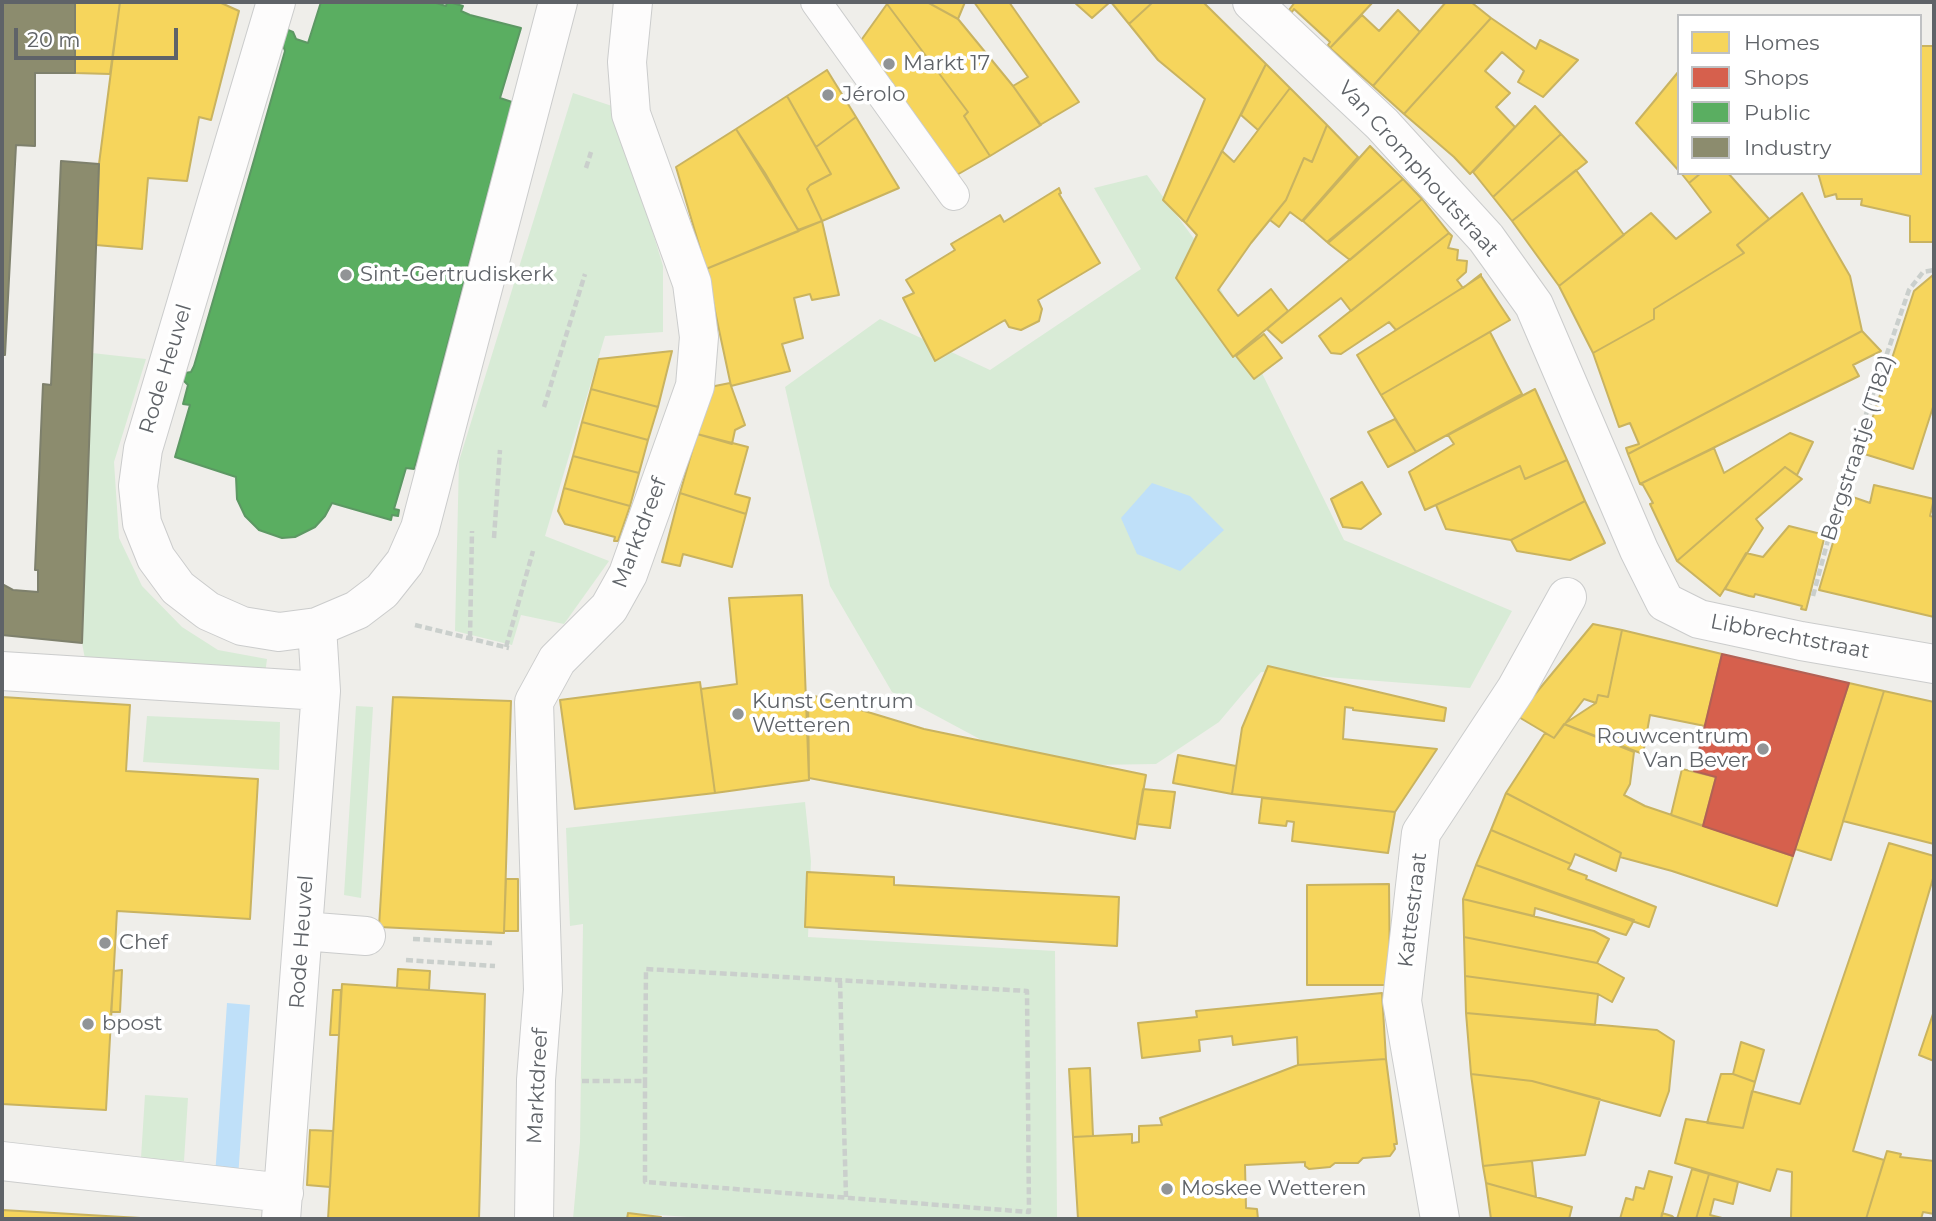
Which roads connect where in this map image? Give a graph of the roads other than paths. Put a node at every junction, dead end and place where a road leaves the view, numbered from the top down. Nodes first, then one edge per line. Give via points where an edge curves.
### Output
1 (276, 2) edge
2 (558, 2) edge
3 (633, 2) edge
4 (817, 2) edge
5 (1252, 2) edge
6 (954, 195) dead end
7 (1639, 550) joint
8 (1567, 597) dead end
9 (317, 627) junction
10 (1934, 664) edge
11 (2, 671) edge
12 (321, 691) junction
13 (302, 942) junction
14 (353, 946) road end
15 (2, 1161) edge
16 (282, 1206) edge
17 (534, 1219) edge
18 (1440, 1219) edge

1 - 9 street, Rode Heuvel via 143,449 138,486 142,523 156,558 178,588 208,611 242,626 279,632
2 - 9 street, Rode Heuvel via 420,528 405,562 382,591 351,614
3 - 17 street, Marktdreef via 627,62 631,114 692,283 699,337 695,386 628,574 609,608 557,660 534,702 543,990
4 - 6 lane
5 - 7 street, Van Cromphoutstraat via 1382,124 1486,238 1534,305
7 - 10 street, Libbrechtstraat via 1665,602 1699,619
8 - 18 street, Kattestraat via 1516,689 1421,833 1402,1001
9 - 12 street, Rode Heuvel
11 - 12 street
12 - 13 street, Rode Heuvel
13 - 14 street
13 - 16 street, Rode Heuvel
15 - 16 street, Rode Heuvel

